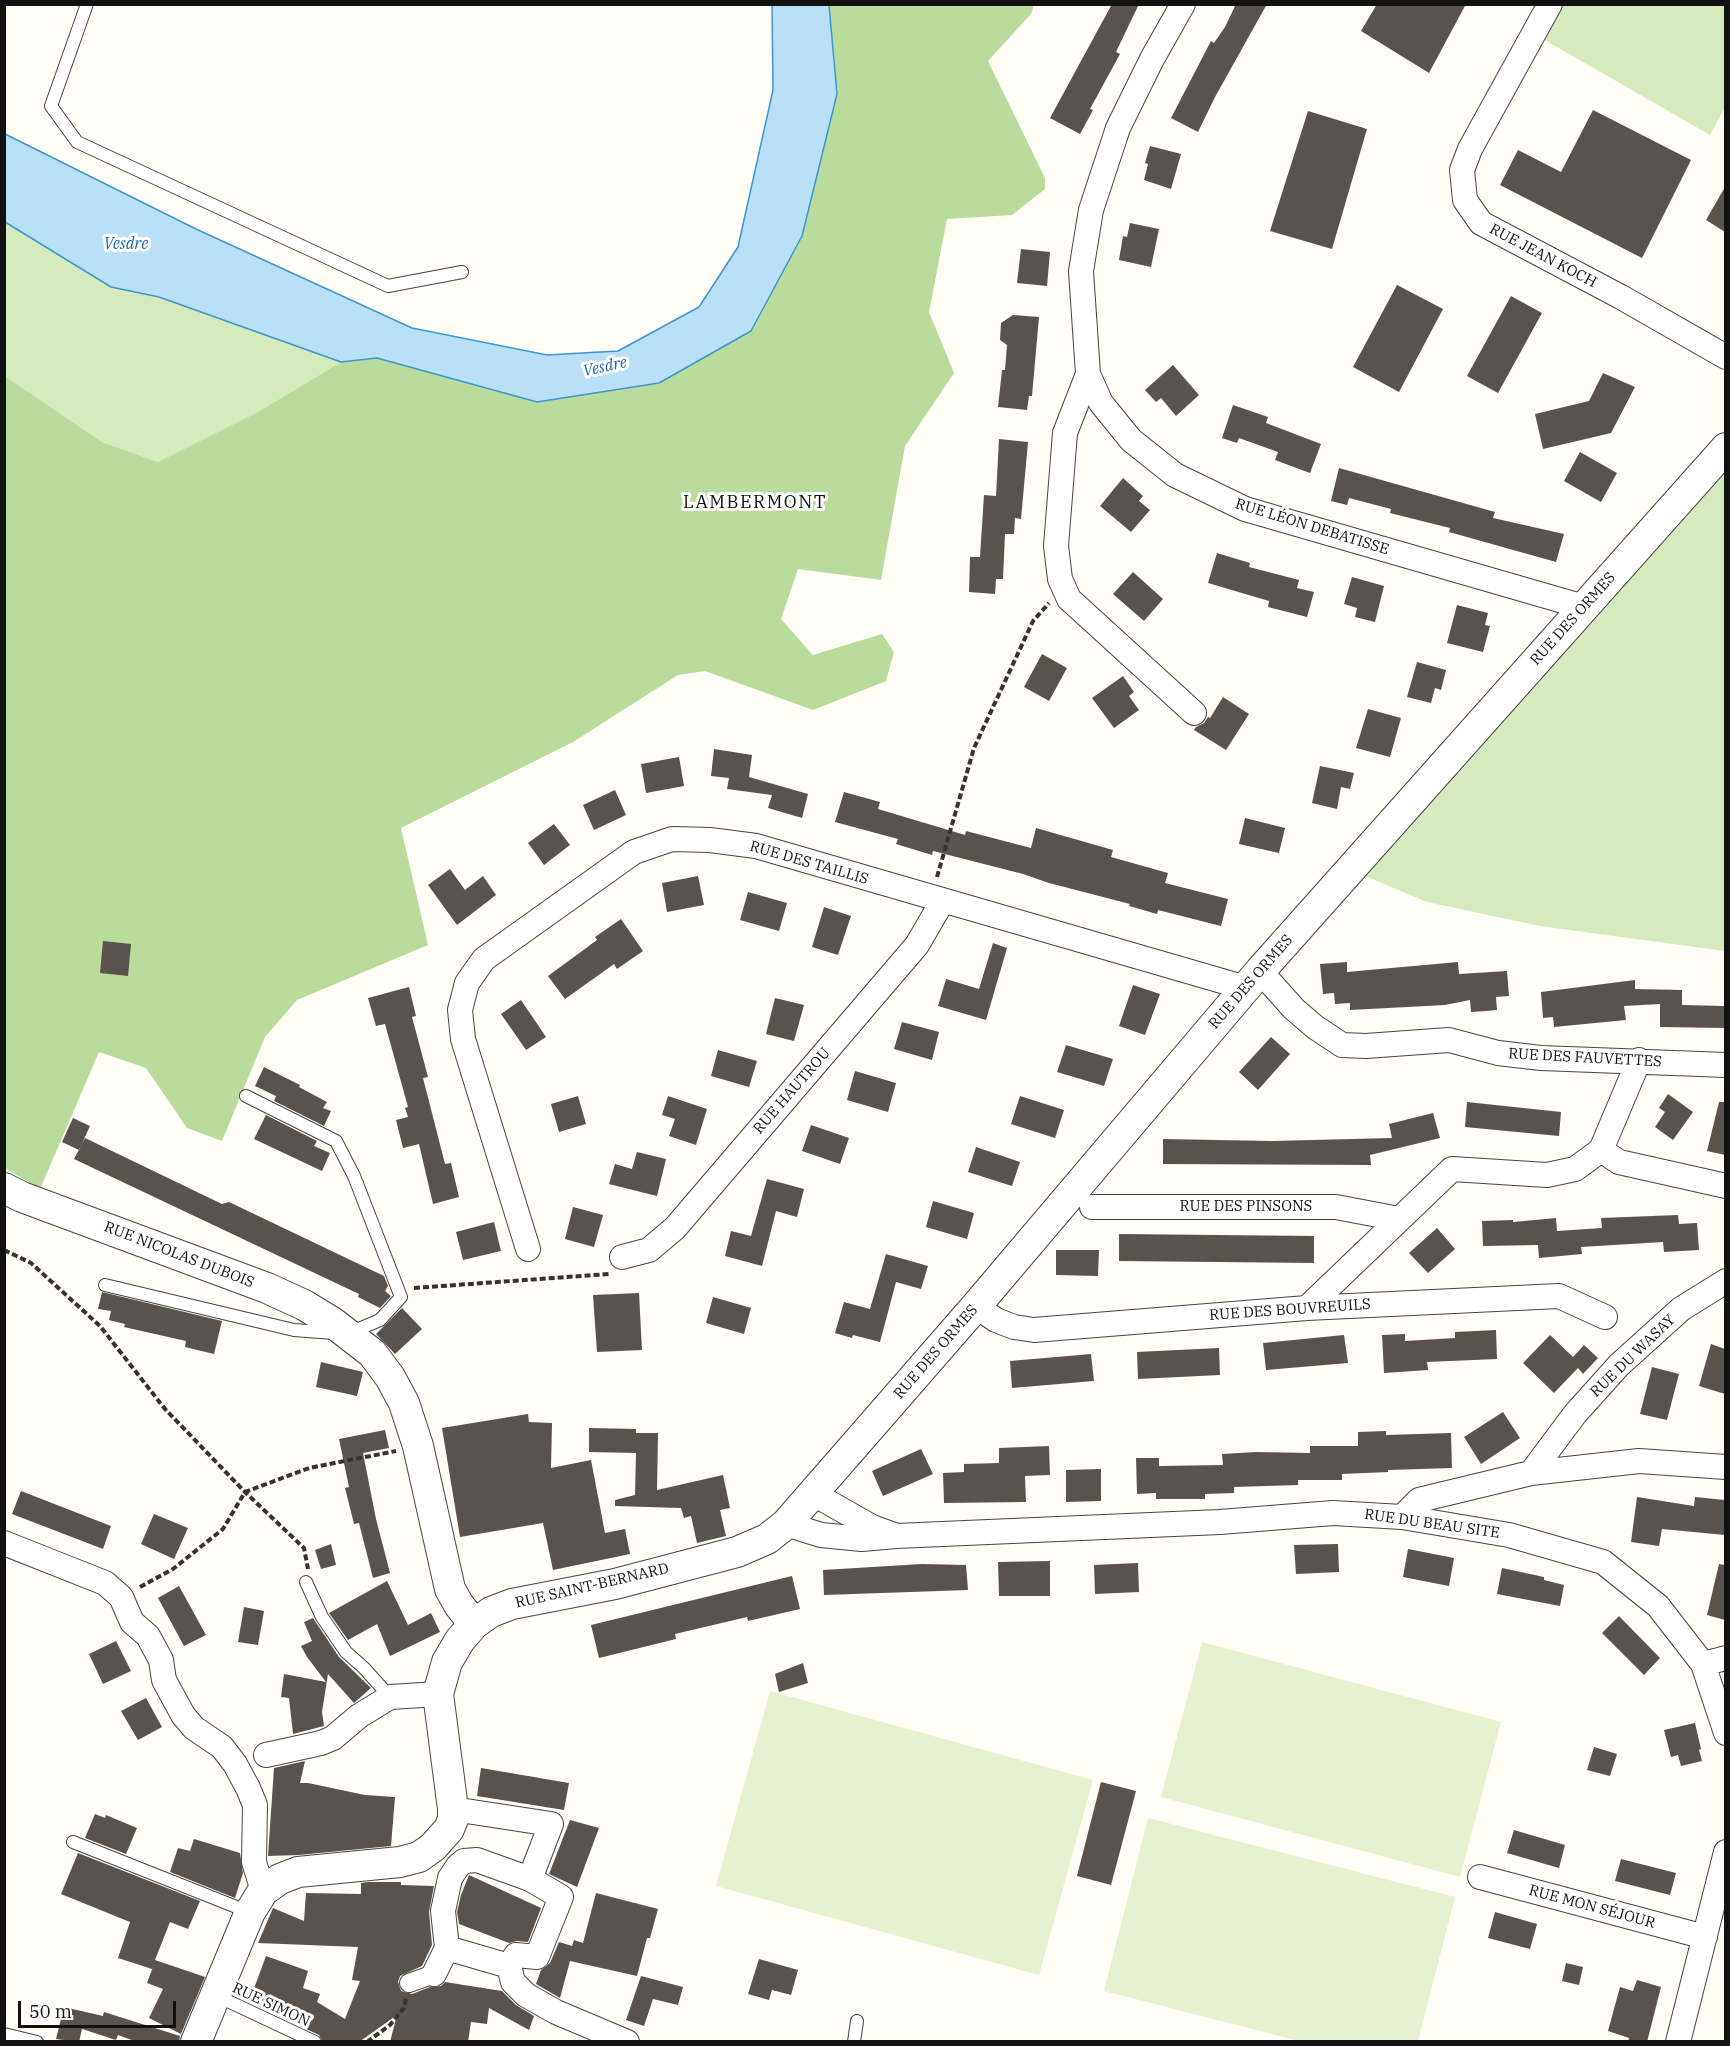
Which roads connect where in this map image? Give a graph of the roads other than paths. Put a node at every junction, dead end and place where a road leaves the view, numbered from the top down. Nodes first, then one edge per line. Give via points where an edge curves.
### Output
1 (87, 4) edge
2 (1183, 4) edge
3 (1550, 4) edge
4 (462, 272) dead end
5 (1725, 357) edge
6 (1088, 374) junction
7 (1725, 448) edge
8 (1584, 607) junction
9 (1194, 713) dead end
10 (937, 900) junction
11 (1253, 980) junction
12 (1639, 1060) junction
13 (1725, 1065) edge
14 (246, 1096) dead end
15 (1601, 1150) junction
16 (1725, 1186) edge
17 (10, 1196) edge
18 (1092, 1207) dead end
19 (1399, 1219) junction
20 (528, 1249) dead end
21 (622, 1257) road end
22 (1725, 1281) edge
23 (105, 1284) dead end
24 (976, 1306) junction
25 (1307, 1308) junction
26 (1605, 1317) dead end
27 (347, 1334) junction
28 (1725, 1445) edge
29 (1719, 1466) edge
30 (1531, 1473) junction
31 (812, 1493) junction
32 (1402, 1517) junction
33 (786, 1524) junction
34 (896, 1536) junction
35 (4, 1543) edge
36 (306, 1582) road end
37 (474, 1624) junction
38 (1714, 1661) edge
39 (438, 1694) junction
40 (390, 1697) junction
41 (1725, 1733) edge
42 (266, 1755) dead end
43 (453, 1809) junction
44 (74, 1842) dead end
45 (433, 1847) junction
46 (1725, 1852) edge
47 (458, 1866) junction
48 (1480, 1877) dead end
49 (530, 1879) junction
50 (257, 1902) junction
51 (1705, 1937) junction
52 (447, 1948) junction
53 (509, 1966) junction
54 (434, 1974) joint
55 (409, 1983) road end
56 (215, 1995) junction
57 (857, 2021) dead end
58 (4, 2034) edge
59 (37, 2042) edge
60 (196, 2042) edge
61 (315, 2042) edge
62 (627, 2042) edge
63 (854, 2042) edge
64 (1678, 2042) edge

1 - 4 lane via 51,106 77,142 388,286
2 - 6 street, RUE LÉON DEBATISSE via 1118,128 1091,210 1081,271
3 - 5 street, RUE JEAN KOCH via 1470,149 1462,170 1465,200 1481,223
6 - 8 street, RUE LÉON DEBATISSE via 1101,403 1131,440 1175,475 1245,509
6 - 9 street, RUE LÉON DEBATISSE via 1065,433 1056,546 1060,579 1069,599
7 - 8 street, RUE DES ORMES
8 - 11 street, RUE DES ORMES
10 - 11 street, RUE DES TAILLIS
10 - 20 street, RUE DES TAILLIS via 756,846 672,839 634,852 484,959 467,983 460,1010 463,1039
10 - 21 street, RUE HAUTROU via 917,945 675,1228 649,1250
11 - 12 street, RUE DES FAUVETTES via 1342,1045 1449,1040 1498,1053 1541,1058
11 - 24 street, RUE DES ORMES
12 - 13 street, RUE DES FAUVETTES
12 - 15 street
14 - 27 lane via 336,1141 354,1176 401,1297 380,1320
15 - 16 street via 1619,1162
15 - 19 street via 1575,1169 1547,1174 1452,1168
17 - 27 street, RUE NICOLAS DUBOIS via 267,1288 304,1305
18 - 19 street, RUE DES PINSONS via 1336,1207
19 - 25 street
22 - 30 street, RUE DU WASAY via 1681,1309 1619,1365 1575,1414
23 - 27 lane via 294,1330
24 - 25 street, RUE DES BOUVREUILS via 996,1320 1034,1330
24 - 31 street, RUE DES ORMES
25 - 26 street, RUE DES BOUVREUILS via 1559,1296
27 - 37 street, RUE NICOLAS DUBOIS via 372,1353 404,1403 418,1446 450,1588
28 - 29 street
29 - 30 street via 1639,1461
30 - 32 street via 1419,1500
31 - 33 street, RUE DES ORMES
31 - 34 street, RUE DU BEAU SITE
32 - 34 street, RUE DU BEAU SITE via 1333,1513 1220,1522
32 - 38 street, RUE DU BEAU SITE via 1509,1535 1603,1562 1658,1606
33 - 34 street, RUE DU BEAU SITE via 821,1536
33 - 37 street, RUE SAINT-BERNARD via 767,1539 737,1552 615,1584 512,1604
35 - 50 street via 105,1583 121,1598 132,1622 148,1636 161,1660 164,1680 183,1715 222,1747 255,1805
36 - 40 lane via 322,1617 346,1652
37 - 39 street, RUE SAINT-BERNARD via 447,1662
38 - 41 street, RUE DU BEAU SITE
39 - 40 street
39 - 43 street, RUE SAINT-BERNARD
40 - 42 street via 333,1738
43 - 45 street, RUE SAINT-BERNARD via 449,1829
43 - 49 street via 551,1824
44 - 50 lane
45 - 47 street
45 - 50 street, RUE SAINT-BERNARD via 419,1857 400,1862 298,1872 280,1880
46 - 51 street
47 - 49 street via 477,1860
47 - 52 street via 450,1878 443,1911
48 - 51 street, RUE MON SÉJOUR
49 - 53 street via 561,1897 537,1958 516,1954
50 - 56 street
51 - 64 street
52 - 53 street
52 - 54 street
53 - 62 street via 513,1982 525,1995
54 - 55 street
56 - 60 street
56 - 61 lane, RUE SIMON
57 - 63 lane
58 - 59 lane

